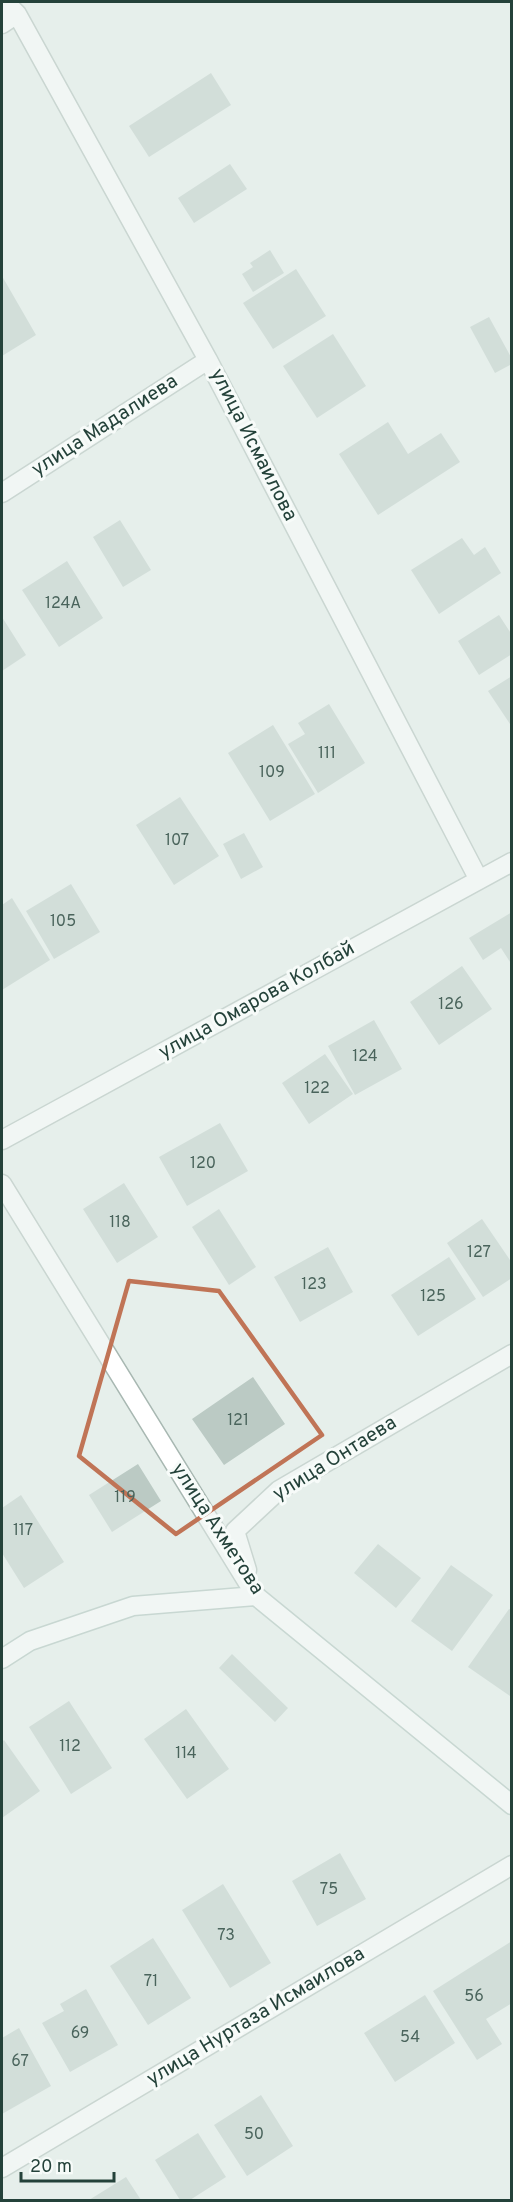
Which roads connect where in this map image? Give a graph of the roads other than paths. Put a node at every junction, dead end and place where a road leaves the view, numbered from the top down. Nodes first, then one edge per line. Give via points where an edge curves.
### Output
1 (8, 13) edge
2 (208, 360) junction
3 (2, 493) edge
4 (512, 862) edge
5 (479, 880) junction
6 (2, 1140) edge
7 (2, 1184) edge
8 (512, 1354) edge
9 (256, 1596) junction
10 (2, 1659) edge
11 (512, 1805) edge
12 (512, 1865) edge
13 (2, 2169) edge

1 - 2 street, улица Исмаилова
2 - 3 street, улица Мадалиева
2 - 5 street, улица Исмаилова
4 - 5 street, улица Омарова Колбай
5 - 6 street, улица Омарова Колбай
7 - 9 street, улица Ахметова
8 - 9 street, улица Онтаева via 279,1490 235,1531
9 - 10 street via 134,1606 30,1641
9 - 11 street, улица Ахметова
12 - 13 street, улица Нуртаза Исмаилова

